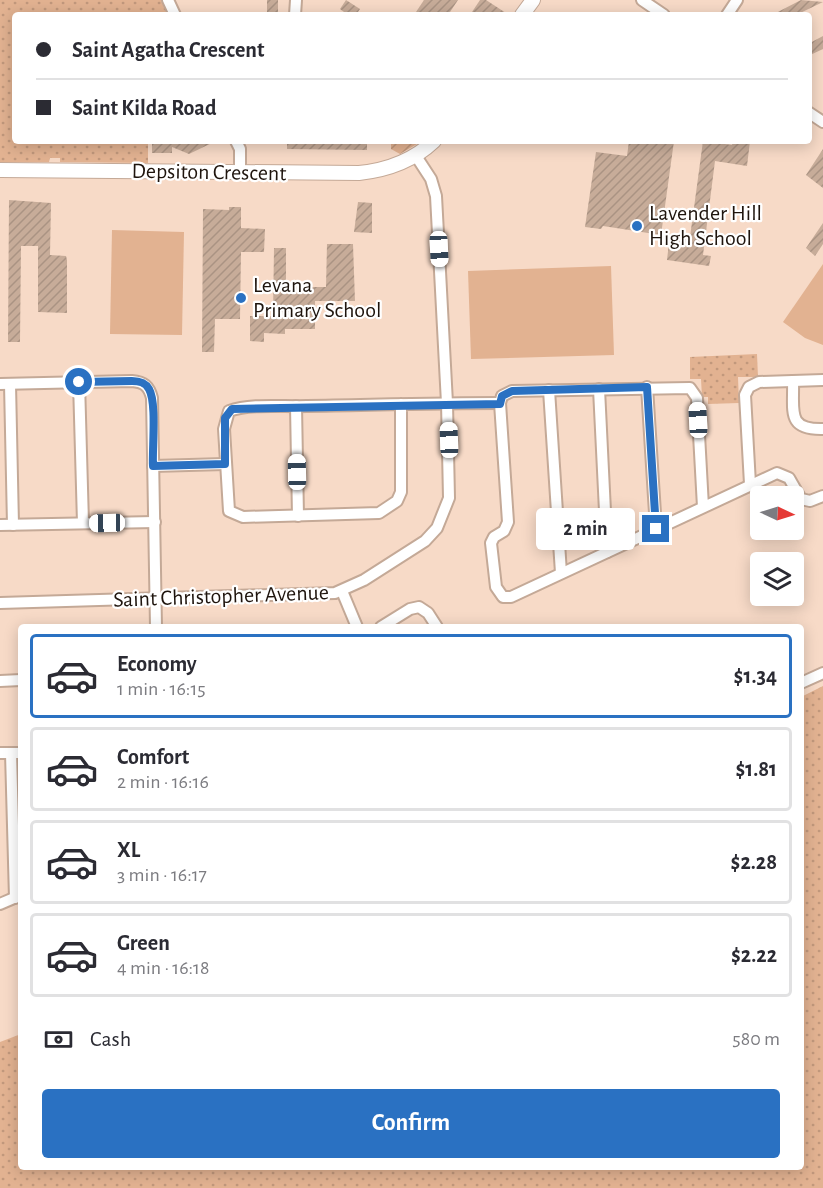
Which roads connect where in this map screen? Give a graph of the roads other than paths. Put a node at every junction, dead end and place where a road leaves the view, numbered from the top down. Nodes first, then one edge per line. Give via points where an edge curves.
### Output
1 (642, 0) edge
2 (660, 12) edge
3 (241, 144) edge
4 (430, 144) edge
5 (416, 156) junction
6 (0, 170) edge
7 (240, 172) junction
8 (823, 380) edge
9 (793, 381) junction
10 (79, 382) junction
11 (5, 384) edge
12 (647, 387) junction
13 (598, 389) junction
14 (549, 390) junction
15 (447, 403) junction
16 (401, 404) junction
17 (500, 404) junction
18 (296, 406) junction
19 (823, 429) edge
20 (225, 464) junction
21 (153, 466) junction
22 (750, 484) junction
23 (823, 496) edge
24 (703, 507) junction
25 (298, 516) junction
26 (155, 522) junction
27 (83, 524) junction
28 (0, 525) edge
29 (13, 525) junction
30 (656, 529) junction
31 (607, 552) junction
32 (561, 573) junction
33 (342, 591) junction
34 (156, 599) junction
35 (0, 603) edge
36 (156, 624) edge
37 (356, 624) edge
38 (387, 624) edge
39 (435, 624) edge
40 (823, 673) edge
41 (18, 680) edge
42 (0, 681) edge
43 (804, 682) edge
44 (11, 753) edge
45 (18, 896) edge
46 (0, 904) edge

1 - 2 street
3 - 7 street
4 - 5 street, Depsiton Crescent
5 - 7 street, Depsiton Crescent via 390,168 359,173
5 - 15 street, Saint Christopher Avenue via 431,179 436,196
6 - 7 street, Depsiton Crescent
8 - 9 street
9 - 19 street via 799,426
9 - 22 street via 754,383 745,394
10 - 11 street
10 - 21 street via 140,381 148,387 152,398
10 - 27 street
11 - 29 street
12 - 13 street
12 - 24 street via 685,386 694,392
12 - 30 street
13 - 14 street
13 - 31 street
14 - 17 street via 508,392
14 - 32 street
15 - 16 street
15 - 17 street
15 - 33 street, Saint Christopher Avenue via 450,491 437,528 425,541
16 - 18 street
16 - 25 street via 402,482 397,501 379,513
17 - 32 street via 507,522 506,529 491,543 497,591 503,597 511,597
18 - 20 street via 229,411 224,429
18 - 25 street
20 - 21 street
20 - 25 street via 227,508 231,514
21 - 26 street
22 - 23 street via 781,473 789,478 801,499 810,501
22 - 24 street
24 - 30 street
26 - 27 street
26 - 34 street
27 - 29 street
28 - 29 street
30 - 31 street
31 - 32 street
33 - 34 street, Saint Christopher Avenue
33 - 37 street
34 - 35 street, Saint Christopher Avenue
34 - 36 street
38 - 39 street via 419,607
40 - 43 street
41 - 42 street
44 - 45 street
45 - 46 street

